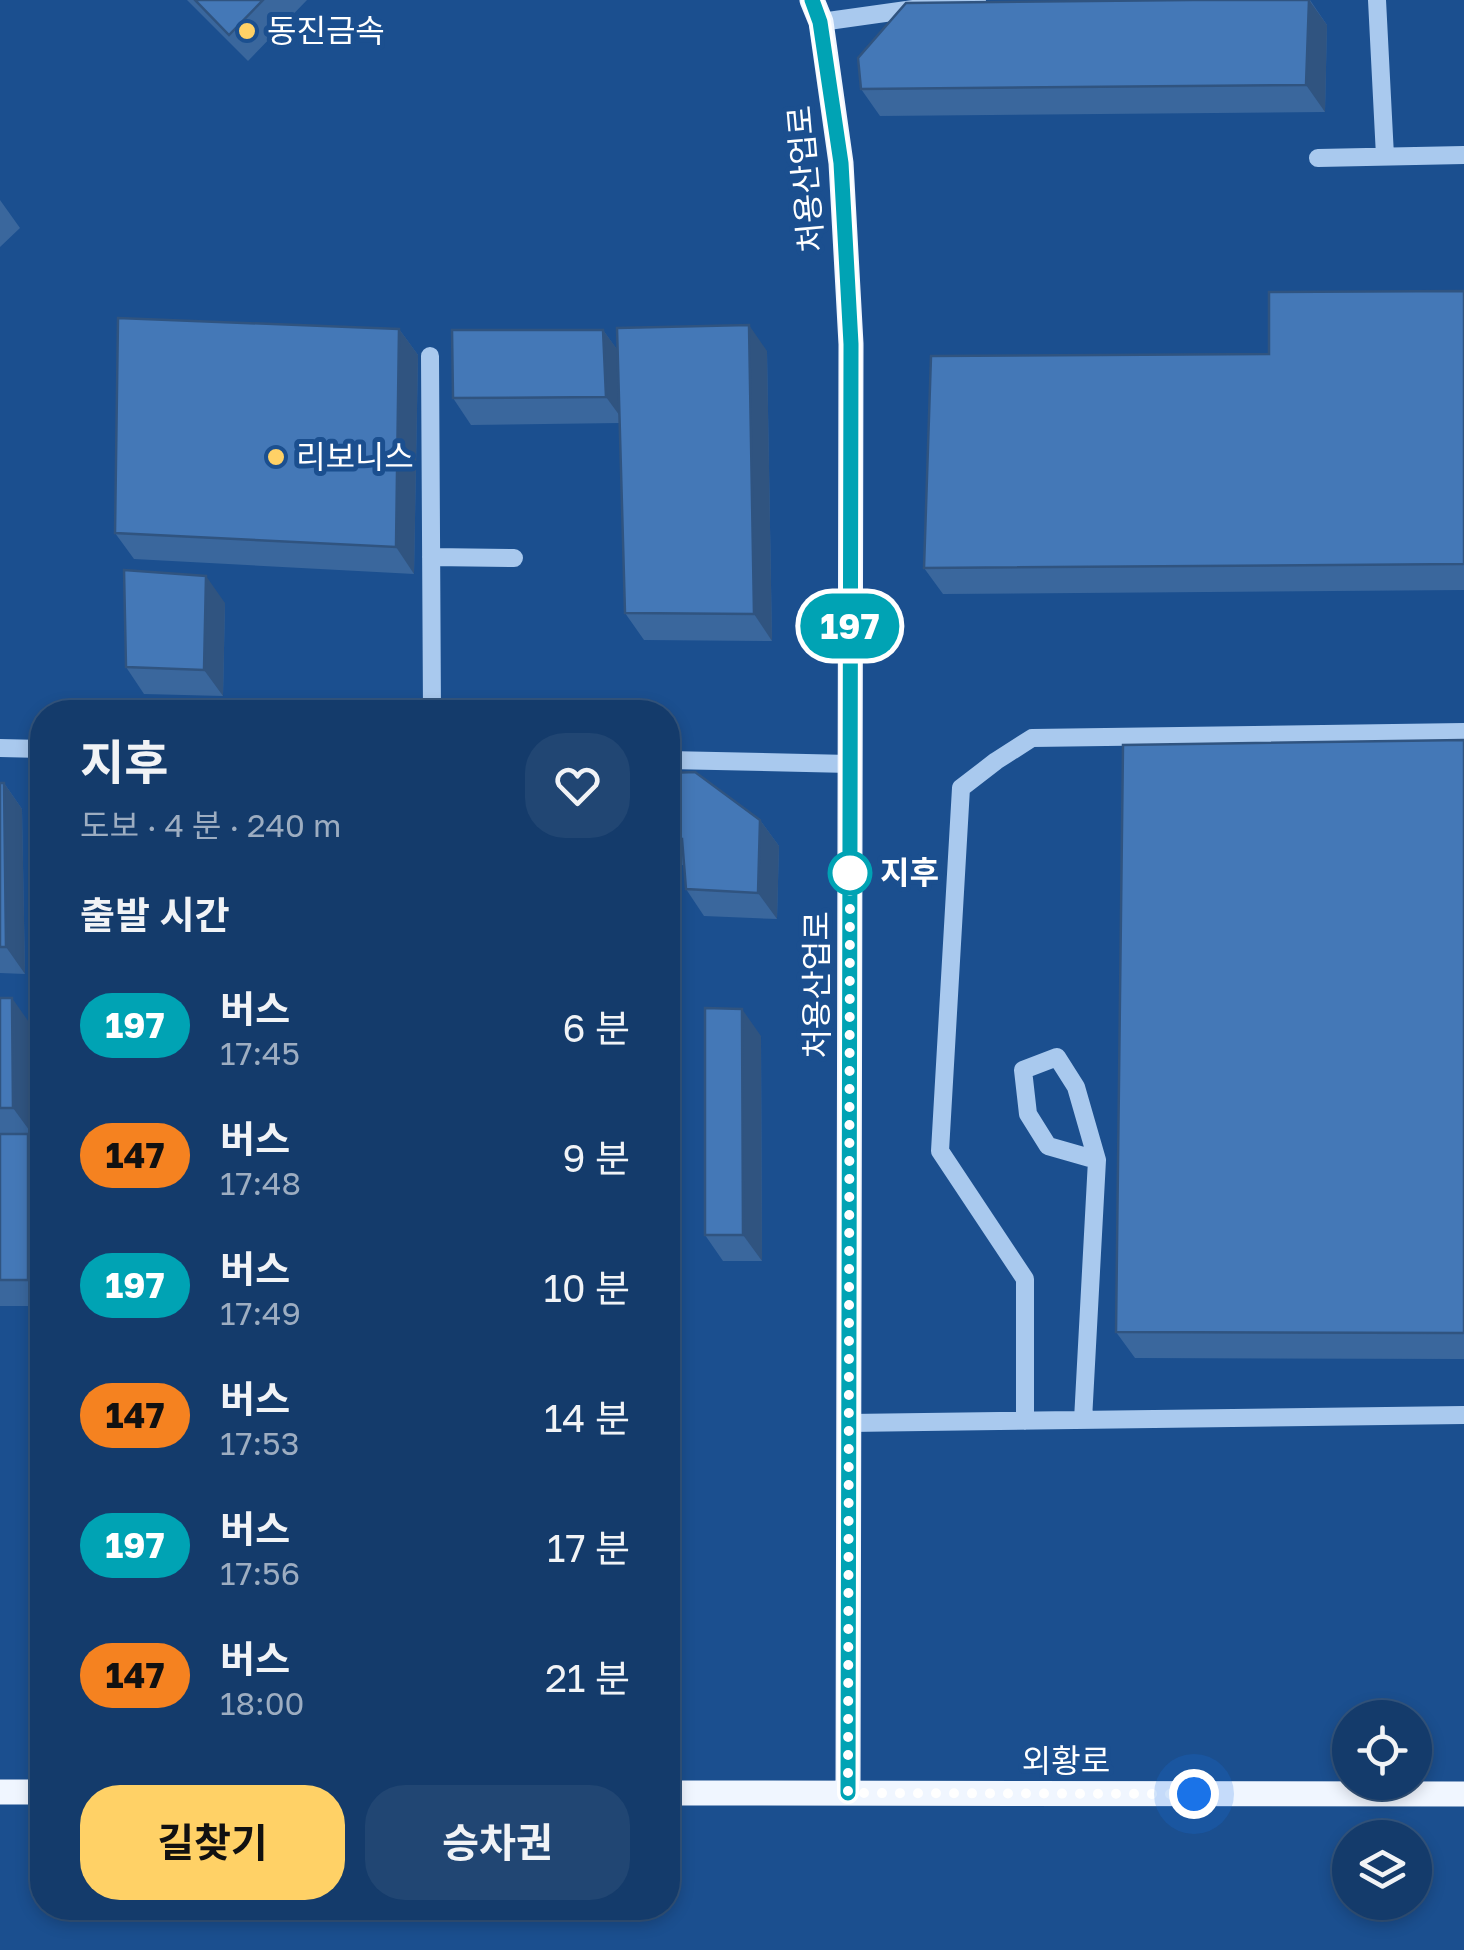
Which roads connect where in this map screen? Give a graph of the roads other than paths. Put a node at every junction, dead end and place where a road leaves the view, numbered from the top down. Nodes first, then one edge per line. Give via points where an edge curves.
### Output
1 (977, 0) edge
2 (1377, 0) edge
3 (816, 11) edge
4 (1385, 156) junction
5 (1464, 156) edge
6 (1318, 158) dead end
7 (430, 356) dead end
8 (431, 557) junction
9 (514, 558) dead end
10 (432, 700) edge
11 (1464, 732) edge
12 (0, 748) edge
13 (30, 749) edge
14 (680, 760) edge
15 (850, 764) junction
16 (1096, 1160) junction
17 (1464, 1415) edge
18 (1025, 1420) junction
19 (1083, 1420) junction
20 (849, 1423) junction
21 (0, 1792) edge
22 (30, 1792) edge
23 (680, 1793) edge
24 (848, 1793) junction
25 (1464, 1794) edge

1 - 3 street
2 - 4 street
3 - 15 main road, 처용산업로 via 841,163 851,344
4 - 5 street
4 - 6 street
7 - 8 street
8 - 9 street
8 - 10 street
11 - 18 street via 1032,738 961,788 940,1150 1025,1279
12 - 13 street
14 - 15 street
15 - 20 main road, 처용산업로
16 - 16 street via 1048,1146 1028,1114 1023,1070 1058,1056 1076,1086
16 - 19 street
17 - 19 street
18 - 19 street
18 - 20 street
20 - 24 main road, 처용산업로
21 - 22 main road
23 - 24 main road, 외황로
24 - 25 main road, 외황로

